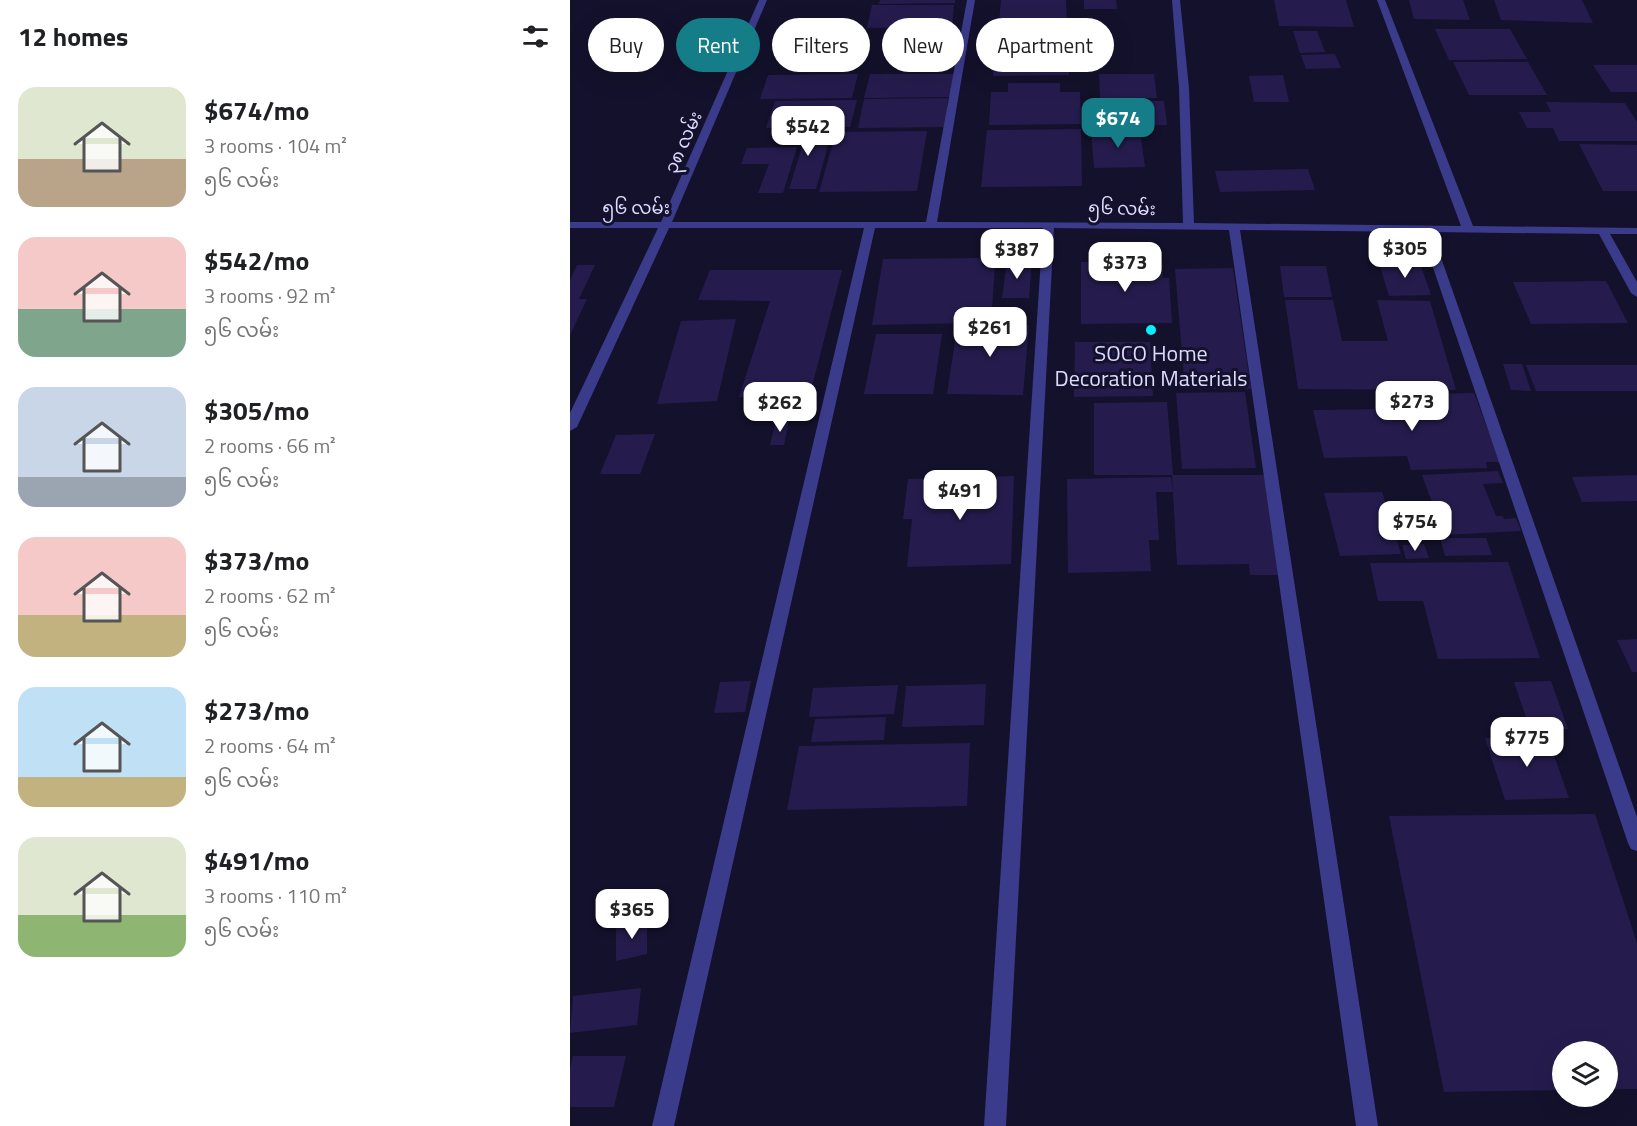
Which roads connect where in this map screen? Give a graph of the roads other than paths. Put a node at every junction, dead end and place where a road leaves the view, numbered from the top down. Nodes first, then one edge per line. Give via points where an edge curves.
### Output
1 (764, 0) edge
2 (971, 0) edge
3 (1176, 0) edge
4 (1381, 0) edge
5 (570, 225) edge
6 (665, 225) junction
7 (870, 225) junction
8 (931, 225) junction
9 (1049, 225) junction
10 (1189, 226) junction
11 (1234, 226) junction
12 (1425, 230) junction
13 (1468, 231) junction
14 (1603, 231) junction
15 (1637, 231) edge
16 (1637, 293) edge
17 (570, 427) edge
18 (1637, 843) edge
19 (663, 1126) edge
20 (995, 1126) edge
21 (1367, 1126) edge

1 - 6 street, ၃၈ လမ်း
2 - 8 street
3 - 10 street
4 - 13 street
5 - 6 street, ၅၆ လမ်း
6 - 7 street, ၅၆ လမ်း
6 - 17 street, ၃၈ လမ်း
7 - 8 street, ၅၆ လမ်း
7 - 19 street
8 - 9 street, ၅၆ လမ်း
9 - 10 street, ၅၆ လမ်း
9 - 20 street
10 - 11 street, ၅၆ လမ်း
11 - 12 street, ၅၆ လမ်း
11 - 21 street
12 - 13 street, ၅၆ လမ်း
12 - 18 street
13 - 14 street, ၅၆ လမ်း
14 - 15 street, ၅၆ လမ်း
14 - 16 street

